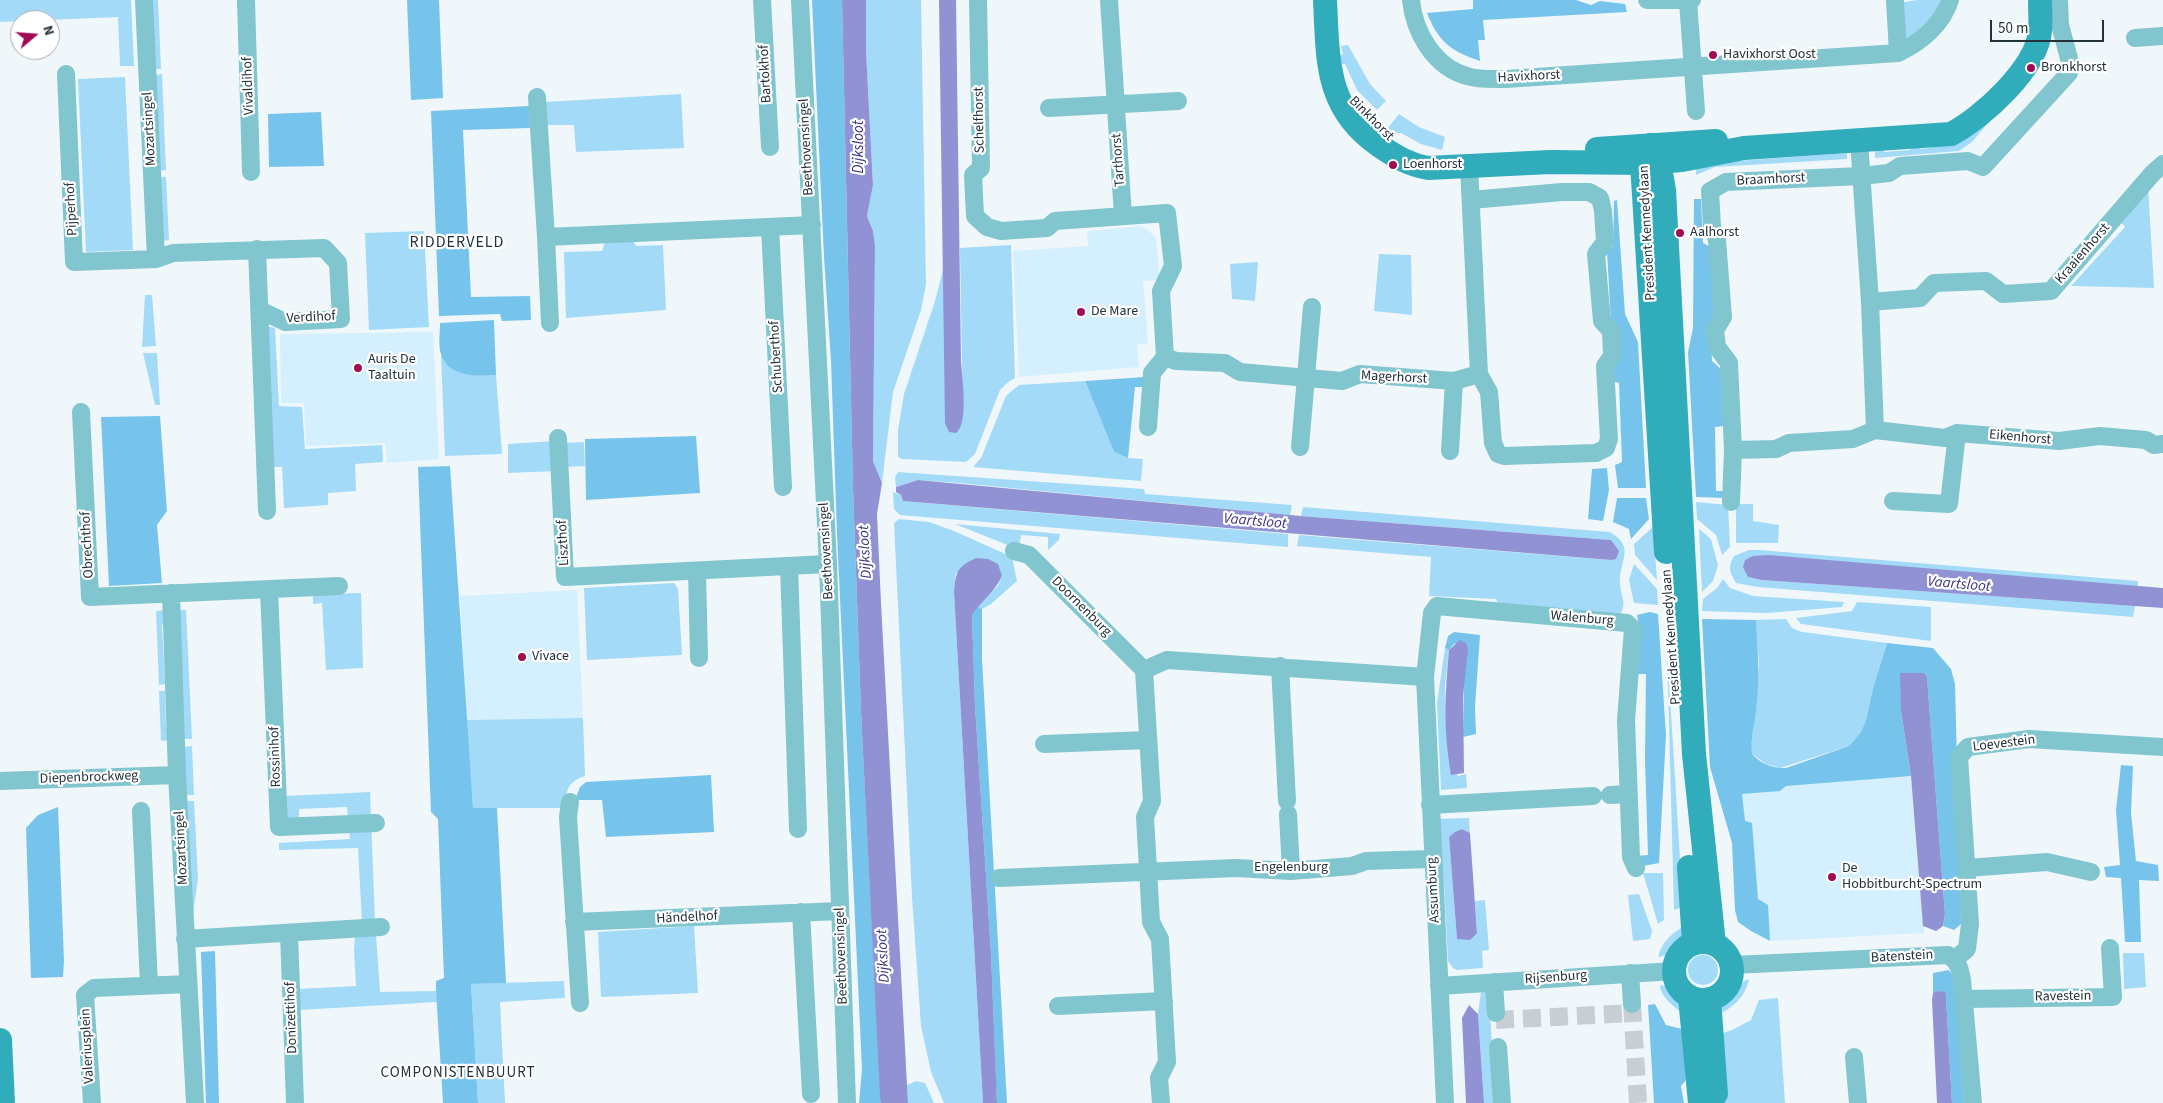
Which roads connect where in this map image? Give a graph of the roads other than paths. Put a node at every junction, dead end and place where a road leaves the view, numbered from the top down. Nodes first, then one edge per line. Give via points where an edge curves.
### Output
1 (144, 0) edge
2 (246, 0) edge
3 (762, 0) edge
4 (800, 0) edge
5 (978, 0) edge
6 (1108, 0) edge
7 (1325, 0) edge
8 (1411, 0) edge
9 (1647, 0) edge
10 (1692, 0) edge
11 (1895, 0) edge
12 (1950, 0) edge
13 (1688, 1) edge
14 (2046, 2) edge
15 (2163, 36) edge
16 (2135, 38) dead end
17 (1898, 53) junction
18 (1692, 67) junction
19 (66, 74) dead end
20 (537, 97) dead end
21 (1178, 101) dead end
22 (1115, 104) junction
23 (1049, 108) dead end
24 (1696, 111) dead end
25 (1859, 141) junction
26 (770, 147) dead end
27 (1650, 157) junction
28 (2163, 164) edge
29 (1469, 166) junction
30 (251, 172) dead end
31 (1861, 176) junction
32 (1471, 200) junction
33 (1123, 216) junction
34 (812, 225) junction
35 (770, 227) junction
36 (546, 237) junction
37 (256, 249) junction
38 (156, 259) junction
39 (1870, 302) junction
40 (1312, 307) dead end
41 (260, 310) junction
42 (550, 323) dead end
43 (1165, 357) junction
44 (1479, 374) junction
45 (1306, 377) junction
46 (1454, 381) junction
47 (81, 412) dead end
48 (1148, 427) dead end
49 (1875, 430) junction
50 (1957, 433) junction
51 (558, 438) dead end
52 (2163, 444) edge
53 (1300, 447) dead end
54 (1733, 450) junction
55 (1450, 452) dead end
56 (784, 487) dead end
57 (1893, 501) dead end
58 (1731, 502) dead end
59 (266, 511) dead end
60 (1014, 550) dead end
61 (828, 564) junction
62 (789, 566) junction
63 (697, 571) junction
64 (339, 586) dead end
65 (269, 590) junction
66 (171, 593) junction
67 (699, 658) dead end
68 (1280, 666) junction
69 (1144, 670) junction
70 (1425, 677) junction
71 (1148, 740) junction
72 (1044, 744) dead end
73 (2163, 747) edge
74 (177, 774) junction
75 (0, 781) edge
76 (1628, 794) junction
77 (570, 802) dead end
78 (1430, 805) junction
79 (141, 811) dead end
80 (376, 823) dead end
81 (798, 829) dead end
82 (1432, 858) junction
83 (1636, 868) dead end
84 (1967, 868) junction
85 (1291, 871) junction
86 (1149, 872) junction
87 (2091, 872) dead end
88 (998, 878) dead end
89 (840, 911) junction
90 (801, 912) junction
91 (574, 922) junction
92 (381, 927) dead end
93 (289, 934) junction
94 (186, 939) junction
95 (1704, 943) junction
96 (2110, 948) dead end
97 (1955, 960) junction
98 (1732, 966) junction
99 (1674, 971) junction
100 (1630, 973) junction
101 (1494, 982) junction
102 (149, 984) junction
103 (188, 984) junction
104 (1439, 986) junction
105 (1700, 998) junction
106 (1965, 999) junction
107 (1164, 1001) junction
108 (580, 1003) dead end
109 (1632, 1004) tunnel mouth
110 (1058, 1006) dead end
111 (1496, 1013) dead end
112 (0, 1040) edge
113 (1498, 1047) dead end
114 (1854, 1057) dead end
115 (811, 1094) dead end
116 (3, 1103) edge
117 (92, 1103) edge
118 (195, 1103) edge
119 (295, 1103) edge
120 (847, 1103) edge
121 (1161, 1103) edge
122 (1445, 1103) edge
123 (1502, 1103) edge
124 (1700, 1103) edge
125 (1717, 1103) edge
126 (1858, 1103) edge
127 (1973, 1103) edge

1 - 38 street, Mozartsingel
2 - 30 street, Vivaldihof
3 - 26 street, Bartokhof
4 - 34 street, Beethovensingel
5 - 33 street, Schelfhorst via 981,168 973,175 975,216 987,227 1001,231 1047,228 1055,221
6 - 22 street, Tarthorst
7 - 29 street, Binkhorst via 1328,53 1335,92 1357,127 1369,139 1414,166
8 - 18 street, Havixhorst via 1421,37 1432,53 1467,76 1506,79
9 - 13 street
10 - 13 street
11 - 17 street
12 - 17 street, Havixhorst via 1934,27 1911,47
13 - 18 street
14 - 25 street via 2036,47 2026,65 2004,92 1967,126 1951,134
14 - 31 street via 2060,25 2070,62 2069,73 1983,166 1968,161 1900,166 1889,173
15 - 16 street
17 - 18 street, Havixhorst
18 - 24 street
19 - 38 street, Pijperhof via 74,262
20 - 36 street
21 - 22 street
22 - 23 street
22 - 33 street, Tarthorst
25 - 27 street via 1744,148 1682,160
25 - 31 street
27 - 29 street, Binkhorst
27 - 95 street, President Kennedylaan via 1664,190
28 - 39 street, Kraaienhorst via 2051,290 2003,294 1986,280 1934,283 1920,298
29 - 32 street
31 - 39 street
31 - 54 street, Braamhorst via 1726,182 1710,191 1723,317 1715,330 1717,347 1729,363
32 - 44 street
32 - 44 street via 1562,192 1588,192 1600,198 1605,242 1596,254 1602,321 1611,331 1612,356 1605,366 1609,439 1606,448 1596,453 1498,454 1493,443 1489,392
33 - 43 street, Schelfhorst via 1167,213 1173,266 1161,291
34 - 35 street
34 - 61 street, Beethovensingel
35 - 36 street
35 - 56 street, Schuberthof
36 - 42 street
37 - 38 street, Verdihof via 173,253
37 - 41 street
37 - 41 street, Verdihof via 324,248 338,263 341,319 285,322
39 - 49 street
40 - 45 street
41 - 59 street
43 - 45 street, Magerhorst via 1176,361 1225,363 1240,372
43 - 48 street via 1152,374
44 - 46 street, Magerhorst
45 - 46 street, Magerhorst via 1342,381 1360,374
45 - 53 street
46 - 55 street
47 - 66 street, Obrechthof via 90,597
49 - 50 street, Eikenhorst via 1945,438
49 - 54 street via 1853,439 1789,443 1776,449
50 - 52 street, Eikenhorst via 2058,441 2100,436
50 - 57 street via 1949,504
51 - 63 street, Liszthof via 565,577
54 - 58 street, Braamhorst
60 - 69 street, Doornenburg via 1029,555
61 - 62 street, Liszthof
61 - 89 street, Beethovensingel
62 - 63 street, Liszthof
62 - 81 street
63 - 67 street
64 - 65 street
65 - 66 street
65 - 80 street, Rossinihof via 279,827
66 - 74 street, Mozartsingel
68 - 69 street via 1167,660
68 - 70 street
68 - 85 street
69 - 71 street
70 - 76 street, Walenburg via 1432,613 1437,606 1627,623 1633,628 1626,720
70 - 78 street, Assumburg
71 - 72 street
71 - 86 street via 1152,801 1145,817
73 - 84 street, Loevestein via 2029,739 1968,746 1959,757
74 - 75 street, Diepenbrockweg
74 - 94 street, Mozartsingel
76 - 78 street
76 - 83 street, Walenburg via 1631,857
77 - 91 street
78 - 82 street, Assumburg
79 - 102 street
82 - 85 street, Engelenburg via 1366,861 1352,866
82 - 104 street, Assumburg
84 - 87 street via 2046,862
84 - 97 street, Loevestein via 1970,924 1967,949
85 - 86 street, Engelenburg via 1236,868
86 - 88 street
86 - 107 street via 1151,922 1160,939
89 - 90 street, Händelhof
89 - 120 street, Beethovensingel
90 - 91 street, Händelhof
90 - 115 street
91 - 108 street
92 - 93 street
93 - 94 street
93 - 119 street, Donizettihof
94 - 103 street, Mozartsingel
95 - 98 street via 1726,953
95 - 99 street via 1679,953
96 - 106 street, Ravestein via 2113,996
97 - 98 street, Batenstein via 1948,955
97 - 106 street via 1960,968
98 - 105 street via 1727,987 1719,995
99 - 100 street, Rijsenburg
99 - 105 street via 1678,986
100 - 101 street, Rijsenburg
100 - 109 street
101 - 104 street, Rijsenburg
101 - 111 street
102 - 103 street, Valeriusplein
102 - 117 street, Valeriusplein via 94,988 85,995
103 - 118 street, Mozartsingel
104 - 122 street, Assumburg
105 - 124 street
105 - 125 street
106 - 127 street
107 - 110 street
107 - 121 street via 1167,1062 1159,1078
112 - 116 street
113 - 123 street
114 - 126 street

